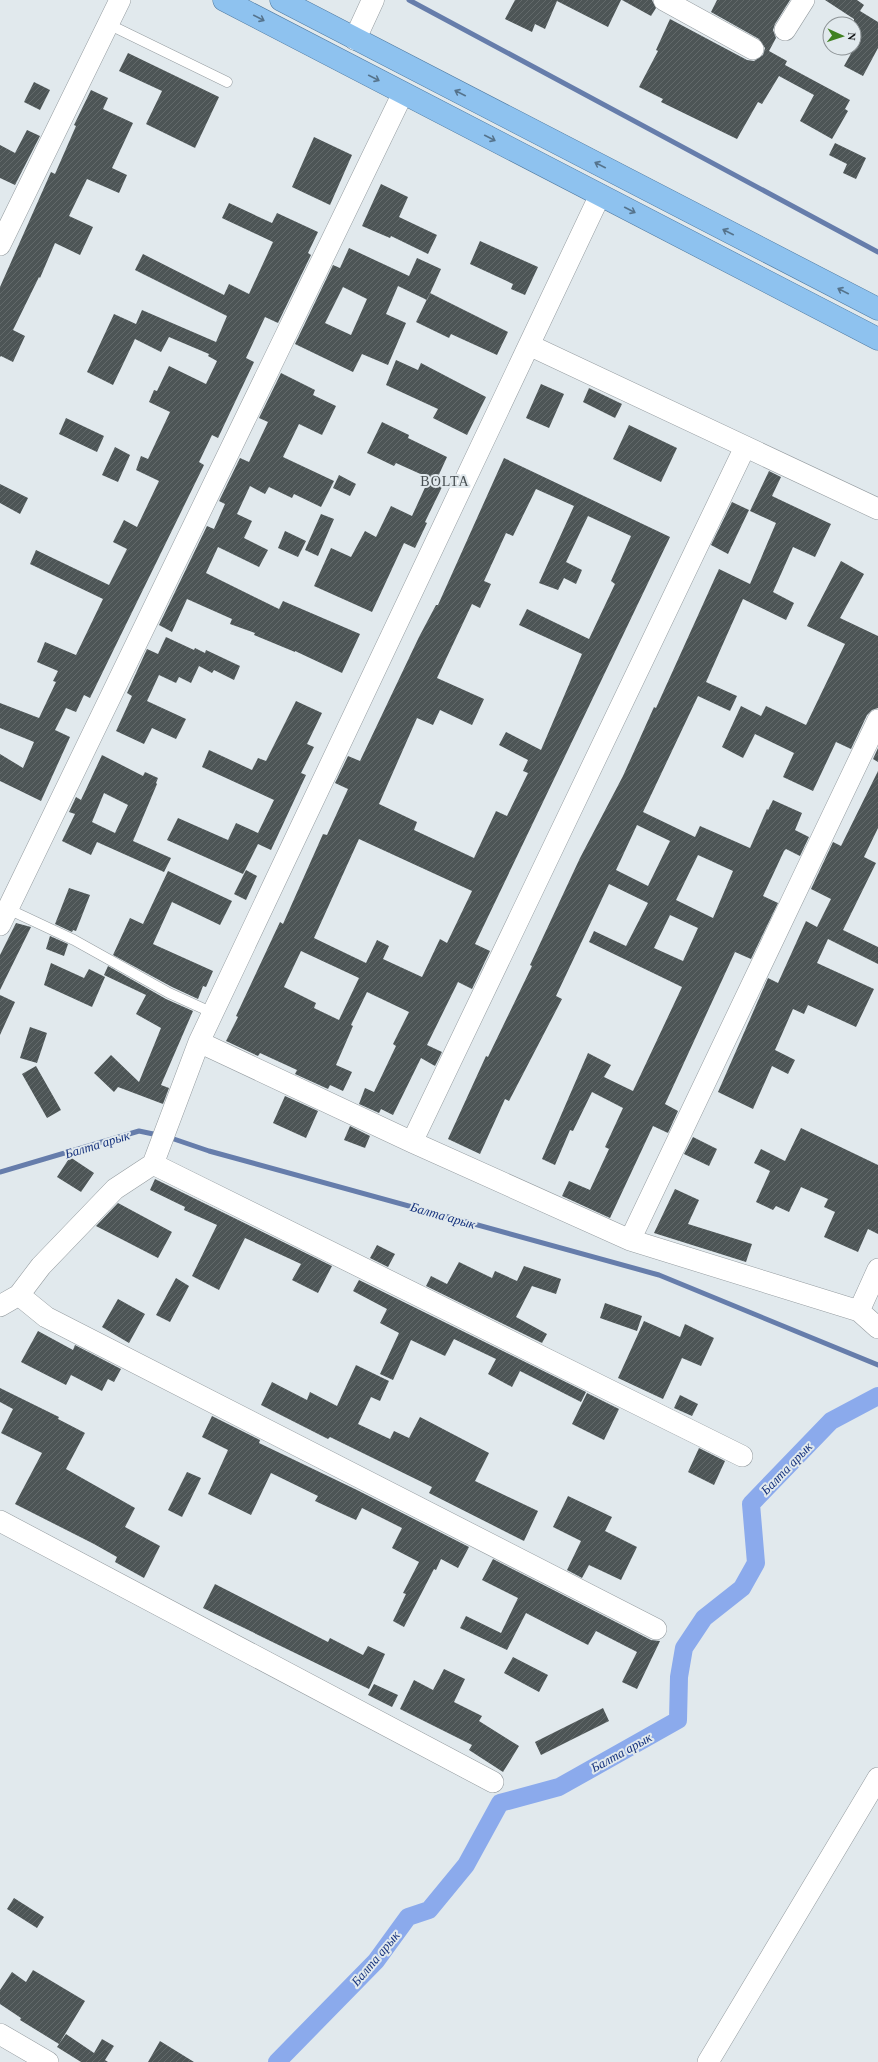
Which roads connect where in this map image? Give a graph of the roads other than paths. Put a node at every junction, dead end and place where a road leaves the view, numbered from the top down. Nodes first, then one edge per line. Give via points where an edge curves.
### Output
1 (120, 0) edge
2 (224, 0) edge
3 (281, 0) edge
4 (373, 0) edge
5 (664, 0) edge
6 (804, 0) edge
7 (108, 24) junction
8 (785, 30) dead end
9 (355, 39) junction
10 (753, 49) dead end
11 (227, 82) dead end
12 (403, 93) junction
13 (600, 195) junction
14 (0, 245) edge
15 (878, 309) edge
16 (878, 338) edge
17 (529, 345) junction
18 (745, 447) junction
19 (878, 509) edge
20 (878, 720) edge
21 (4, 917) edge
22 (213, 1013) junction
23 (199, 1042) junction
24 (412, 1142) junction
25 (154, 1164) junction
26 (630, 1240) junction
27 (878, 1269) edge
28 (19, 1295) junction
29 (0, 1306) edge
30 (859, 1311) junction
31 (878, 1328) edge
32 (742, 1456) dead end
33 (0, 1521) edge
34 (656, 1629) dead end
35 (878, 1778) edge
36 (493, 1782) dead end
37 (0, 2034) edge
38 (48, 2062) edge
39 (708, 2062) edge

1 - 7 street
2 -> 12 highway
3 - 9 highway
4 - 9 street
5 - 10 street
6 - 8 street
7 - 11 lane
7 - 14 street
15 -> 9 highway
12 -> 13 highway
12 - 21 street
13 -> 16 highway
13 - 17 street
17 - 18 street
17 - 22 street
18 - 19 street
18 - 24 street
20 - 26 street
21 - 22 lane via 74,940 169,993
22 - 23 street
23 - 24 street
23 - 25 street
24 - 26 street
25 - 28 street via 115,1189 41,1266
25 - 32 street
26 - 30 street
27 - 30 street
28 - 29 street
28 - 34 street via 46,1317
30 - 31 street
33 - 36 street
35 - 39 street
37 - 38 street

